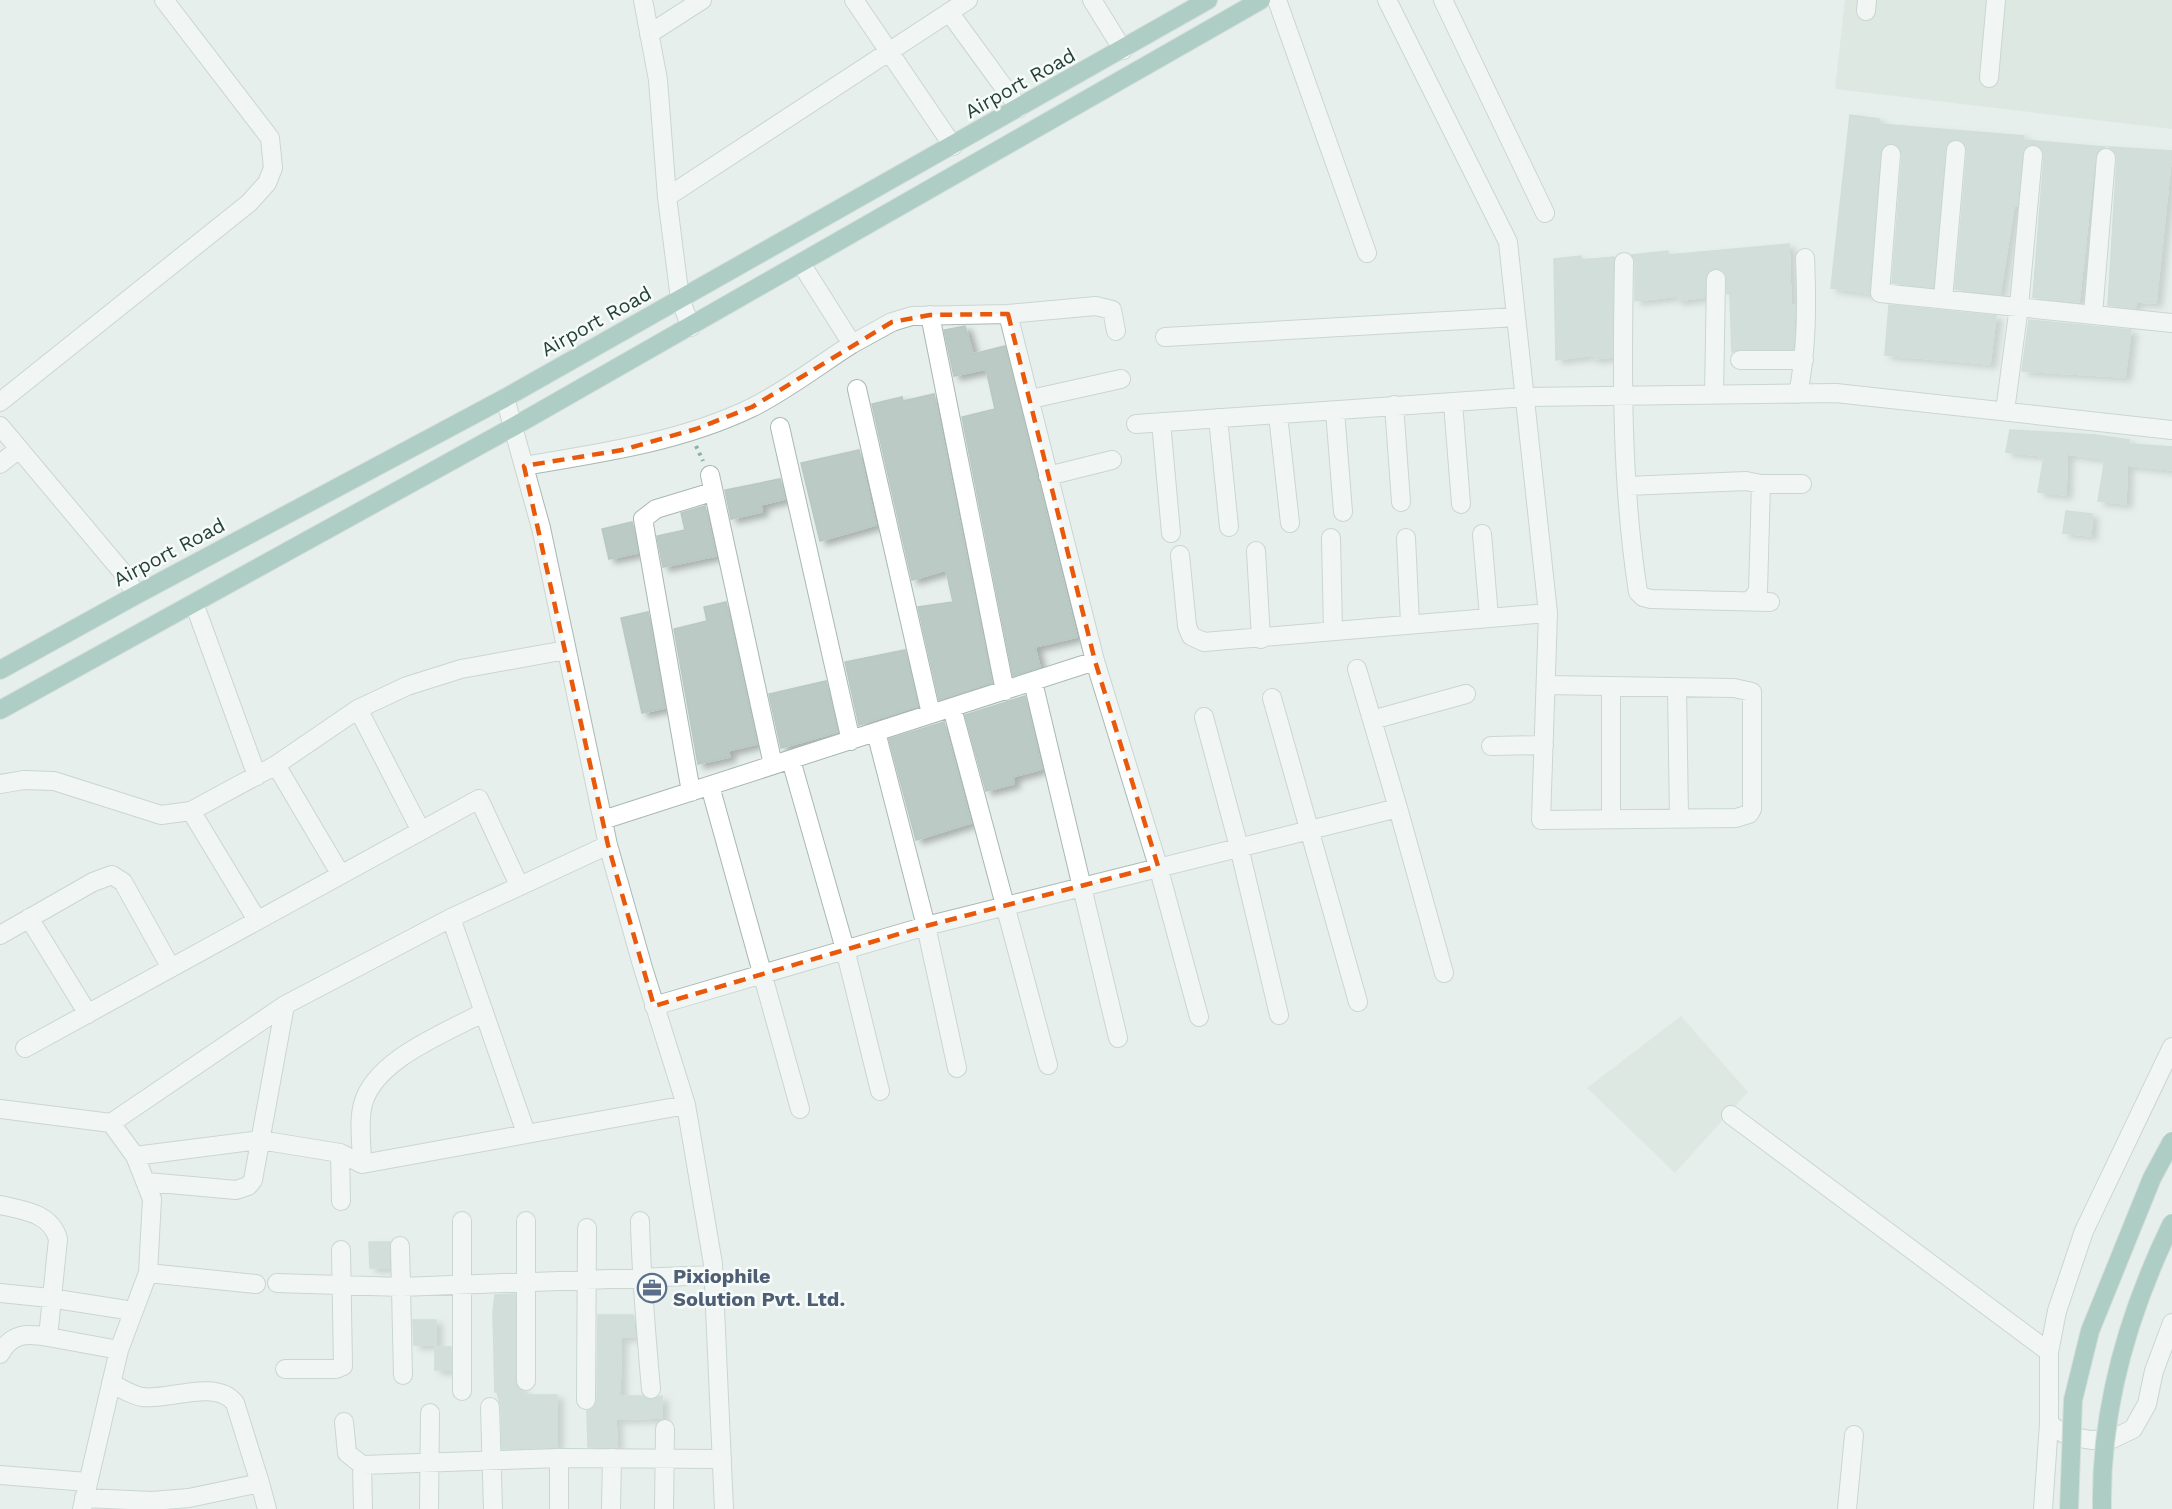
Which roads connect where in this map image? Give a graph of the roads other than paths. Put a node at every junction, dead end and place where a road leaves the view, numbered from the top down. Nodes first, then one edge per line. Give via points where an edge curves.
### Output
1 (164, 0) edge
2 (643, 0) edge
3 (702, 0) edge
4 (854, 0) edge
5 (968, 0) edge
6 (1092, 0) edge
7 (1208, 0) edge
8 (1261, 0) edge
9 (1277, 0) edge
10 (1387, 0) edge
11 (1443, 0) edge
12 (1996, 0) edge
13 (949, 12) junction
14 (649, 34) junction
15 (1123, 50) junction
16 (890, 51) junction
17 (1989, 78) dead end
18 (1019, 108) junction
19 (953, 146) junction
20 (1956, 150) dead end
21 (1891, 154) dead end
22 (2033, 156) dead end
23 (2106, 158) dead end
24 (667, 197) junction
25 (1545, 213) dead end
26 (1367, 254) dead end
27 (1805, 258) dead end
28 (1624, 262) dead end
29 (802, 265) junction
30 (1716, 279) dead end
31 (1943, 299) junction
32 (680, 300) junction
33 (2019, 306) junction
34 (1008, 314) junction
35 (2093, 314) junction
36 (930, 315) junction
37 (1516, 317) junction
38 (2172, 322) edge
39 (691, 327) junction
40 (1116, 331) dead end
41 (1165, 337) dead end
42 (852, 344) junction
43 (1740, 360) dead end
44 (1804, 360) junction
45 (1121, 379) dead end
46 (857, 389) dead end
47 (1714, 394) junction
48 (1798, 394) junction
49 (1622, 396) junction
50 (1525, 397) junction
51 (504, 398) junction
52 (1031, 399) junction
53 (0, 402) edge
54 (1453, 403) junction
55 (1394, 405) junction
56 (1335, 411) junction
57 (2005, 411) junction
58 (1278, 415) junction
59 (1218, 418) junction
60 (1161, 422) junction
61 (1136, 424) dead end
62 (0, 426) edge
63 (513, 427) junction
64 (780, 427) dead end
65 (2172, 430) edge
66 (19, 449) junction
67 (1112, 460) dead end
68 (0, 464) edge
69 (524, 466) junction
70 (1048, 476) junction
71 (1761, 484) junction
72 (1802, 484) dead end
73 (1627, 486) junction
74 (1401, 502) dead end
75 (1461, 504) dead end
76 (1343, 512) dead end
77 (1290, 523) dead end
78 (1229, 526) dead end
79 (1171, 533) dead end
80 (1482, 534) dead end
81 (1331, 538) dead end
82 (1406, 538) dead end
83 (1256, 551) dead end
84 (1180, 555) dead end
85 (136, 595) junction
86 (1751, 600) junction
87 (194, 603) junction
88 (1770, 603) dead end
89 (1548, 613) junction
90 (1489, 617) junction
91 (1410, 623) junction
92 (1334, 631) junction
93 (1261, 639) junction
94 (566, 650) junction
95 (1095, 661) junction
96 (1357, 669) dead end
97 (0, 670) edge
98 (1033, 682) junction
99 (1546, 685) junction
100 (1611, 687) junction
101 (1677, 688) junction
102 (1005, 691) junction
103 (1466, 694) dead end
104 (1272, 698) dead end
105 (952, 708) junction
106 (358, 709) junction
107 (0, 710) edge
108 (932, 714) junction
109 (1204, 717) dead end
110 (1372, 720) junction
111 (876, 732) junction
112 (851, 741) junction
113 (1544, 745) junction
114 (1491, 746) dead end
115 (791, 760) junction
116 (276, 765) junction
117 (773, 765) junction
118 (257, 776) junction
119 (0, 784) edge
120 (710, 786) junction
121 (691, 792) junction
122 (1398, 808) junction
123 (191, 811) junction
124 (1679, 818) junction
125 (1611, 819) junction
126 (603, 820) junction
127 (1308, 830) junction
128 (421, 831) junction
129 (608, 845) junction
130 (1239, 847) junction
131 (1158, 866) junction
132 (341, 875) junction
133 (519, 885) junction
134 (1081, 886) junction
135 (1006, 905) junction
136 (29, 918) junction
137 (451, 918) junction
138 (257, 920) junction
139 (926, 926) junction
140 (0, 935) edge
141 (845, 950) junction
142 (171, 968) junction
143 (1444, 973) dead end
144 (761, 975) junction
145 (1358, 1002) dead end
146 (285, 1005) junction
147 (654, 1006) junction
148 (484, 1012) junction
149 (87, 1014) junction
150 (1279, 1015) dead end
151 (1199, 1017) dead end
152 (1118, 1038) dead end
153 (2172, 1047) edge
154 (24, 1048) dead end
155 (1048, 1065) dead end
156 (957, 1068) dead end
157 (880, 1091) dead end
158 (686, 1105) junction
159 (0, 1109) edge
160 (800, 1109) dead end
161 (1731, 1115) dead end
162 (111, 1123) junction
163 (526, 1134) junction
164 (260, 1140) junction
165 (2172, 1141) edge
166 (340, 1153) junction
167 (135, 1156) junction
168 (362, 1164) junction
169 (147, 1182) junction
170 (340, 1201) dead end
171 (0, 1205) edge
172 (462, 1221) dead end
173 (526, 1221) dead end
174 (640, 1221) dead end
175 (2172, 1223) edge
176 (587, 1228) dead end
177 (400, 1246) dead end
178 (341, 1250) dead end
179 (148, 1273) junction
180 (714, 1275) junction
181 (641, 1278) junction
182 (586, 1280) junction
183 (527, 1282) junction
184 (277, 1283) dead end
185 (256, 1284) dead end
186 (342, 1284) junction
187 (460, 1285) junction
188 (401, 1287) junction
189 (0, 1293) edge
190 (50, 1298) junction
191 (133, 1311) junction
192 (2172, 1323) edge
193 (48, 1337) junction
194 (118, 1350) junction
195 (2049, 1352) junction
196 (0, 1354) edge
197 (285, 1369) dead end
198 (403, 1376) dead end
199 (526, 1381) dead end
200 (111, 1383) junction
201 (651, 1389) dead end
202 (462, 1391) dead end
203 (586, 1400) dead end
204 (490, 1407) dead end
205 (430, 1413) dead end
206 (344, 1422) dead end
207 (2049, 1424) junction
208 (665, 1429) dead end
209 (1854, 1435) dead end
210 (559, 1458) junction
211 (612, 1458) junction
212 (664, 1458) junction
213 (722, 1459) junction
214 (492, 1461) junction
215 (429, 1464) junction
216 (362, 1465) junction
217 (0, 1475) edge
218 (260, 1483) junction
219 (84, 1496) edge
220 (267, 1509) edge
221 (363, 1509) edge
222 (429, 1509) edge
223 (493, 1509) edge
224 (560, 1509) edge
225 (611, 1509) edge
226 (664, 1509) edge
227 (724, 1509) edge
228 (1847, 1509) edge
229 (2043, 1509) edge
230 (2070, 1509) edge
231 (2102, 1509) edge

1 - 53 street via 270,138 273,168 267,183 249,203
2 - 14 street
3 - 14 street
4 - 16 street
5 - 13 street
6 - 15 street
7 - 15 main road, Airport Road
8 - 29 main road
9 - 26 street
10 - 37 street via 1508,242
11 - 25 street
12 - 17 street
13 - 16 street
13 - 18 street
14 - 24 street via 658,80
15 - 18 main road, Airport Road
16 - 19 street
16 - 24 street
18 - 19 main road, Airport Road
19 - 32 main road, Airport Road
20 - 31 street
21 - 31 street via 1880,293
22 - 33 street
23 - 35 street
24 - 32 street
27 - 44 street
28 - 49 street
29 - 39 main road
29 - 42 street
30 - 47 street
31 - 33 street
32 - 39 street
32 - 51 main road, Airport Road
33 - 35 street
33 - 57 street
34 - 36 street
34 - 40 street via 1103,306 1112,310
34 - 52 street
35 - 38 street
36 - 42 street via 892,322
36 - 102 street
37 - 41 street
37 - 50 street
39 - 63 main road
42 - 69 street via 752,407 689,431 622,450
43 - 44 street
44 - 48 street
45 - 52 street
46 - 108 street
47 - 48 street
47 - 49 street
48 - 57 street via 1836,393
49 - 50 street
49 - 73 street
50 - 54 street
50 - 89 street
51 - 63 street
51 - 85 main road, Airport Road
52 - 70 street
54 - 55 street
54 - 75 street
55 - 56 street
55 - 74 street
56 - 58 street
56 - 76 street
57 - 65 street
58 - 59 street
58 - 77 street
59 - 60 street
59 - 78 street
60 - 61 street
60 - 79 street
62 - 66 street
63 - 69 street
63 - 87 main road
64 - 112 street
66 - 68 street
66 - 85 street via 124,574
67 - 70 street
69 - 94 street
70 - 95 street
71 - 72 street
71 - 73 street via 1746,481
71 - 86 street via 1758,591
73 - 86 street via 1637,585 1643,597
80 - 90 street
81 - 92 street
82 - 91 street
83 - 93 street
84 - 93 street via 1185,615 1191,636 1204,642
85 - 97 main road, Airport Road
86 - 88 street
87 - 107 main road
87 - 118 street
89 - 90 street
89 - 99 street
90 - 91 street
91 - 92 street
92 - 93 street
94 - 106 street via 461,669 407,686
94 - 126 street
95 - 98 street
95 - 131 street
96 - 110 street
98 - 102 street
98 - 134 street
99 - 100 street
99 - 113 street
100 - 101 street
100 - 125 street
101 - 124 street
101 - 124 street via 1744,690 1752,692 1754,698 1749,814 1736,818
102 - 105 street
103 - 110 street
104 - 127 street
105 - 108 street
105 - 135 street
106 - 116 street
106 - 128 street
108 - 111 street
109 - 130 street
110 - 122 street
111 - 112 street
111 - 139 street
112 - 115 street
113 - 114 street
113 - 125 street via 1541,820
115 - 117 street
115 - 141 street
116 - 118 street
116 - 132 street
117 - 120 street
117 - 121 street via 711,484 656,509 644,519
118 - 123 street
119 - 123 street via 54,781 161,815
120 - 121 street
120 - 144 street
121 - 126 street
122 - 127 street
122 - 143 street
123 - 138 street
124 - 125 street
126 - 129 street
127 - 130 street
127 - 145 street
128 - 132 street
128 - 133 street via 479,799
129 - 133 street
129 - 147 street
130 - 131 street
130 - 150 street
131 - 134 street
131 - 151 street
132 - 138 street
133 - 137 street
134 - 135 street
134 - 152 street
135 - 139 street
135 - 155 street
136 - 140 street
136 - 142 street via 112,875 123,882
136 - 149 street
137 - 146 street
137 - 148 street
138 - 142 street
139 - 141 street
139 - 156 street
141 - 144 street
141 - 157 street
142 - 149 street
144 - 147 street
144 - 160 street
146 - 162 street
146 - 164 street
147 - 158 street
148 - 163 street
148 - 168 street via 394,1062 380,1074 368,1089 362,1107
149 - 154 street
153 - 195 street via 2084,1231 2057,1311
158 - 163 street
158 - 180 street
159 - 162 street
161 - 195 street
162 - 167 street
163 - 168 street
164 - 166 street
164 - 167 street
164 - 169 street via 253,1180 242,1189
165 - 230 main road, bridge via 2152,1178 2090,1331 2073,1400
166 - 168 street
166 - 170 street
167 - 169 street
169 - 179 street via 152,1199
171 - 190 street via 38,1216 55,1228 58,1239
172 - 187 street
173 - 183 street
174 - 181 street
175 - 231 main road, bridge via 2150,1269 2112,1389
176 - 182 street
177 - 188 street
178 - 186 street
179 - 185 street
179 - 191 street
180 - 181 street
180 - 213 street
181 - 182 street
181 - 201 street
182 - 183 street
182 - 203 street
183 - 187 street
183 - 199 street
184 - 186 street
186 - 188 street
186 - 197 street via 343,1366
187 - 188 street
187 - 202 street
188 - 198 street
189 - 190 street
190 - 191 street
190 - 193 street
191 - 194 street
192 - 207 street via 2154,1371 2148,1404 2133,1429 2112,1439 2091,1440 2068,1436
193 - 194 street
193 - 196 street via 21,1334 8,1341
194 - 200 street
195 - 207 street
200 - 218 street via 143,1397 214,1392 230,1397
200 - 219 street
204 - 214 street
205 - 215 street
206 - 216 street via 347,1453
207 - 229 street
208 - 212 street
209 - 228 street
210 - 211 street
210 - 214 street
210 - 224 street
211 - 212 street
211 - 225 street
212 - 213 street
212 - 226 street
213 - 227 street
214 - 215 street
214 - 223 street
215 - 216 street
215 - 222 street
216 - 221 street
217 - 219 street
218 - 219 street via 189,1498 152,1501
218 - 220 street

